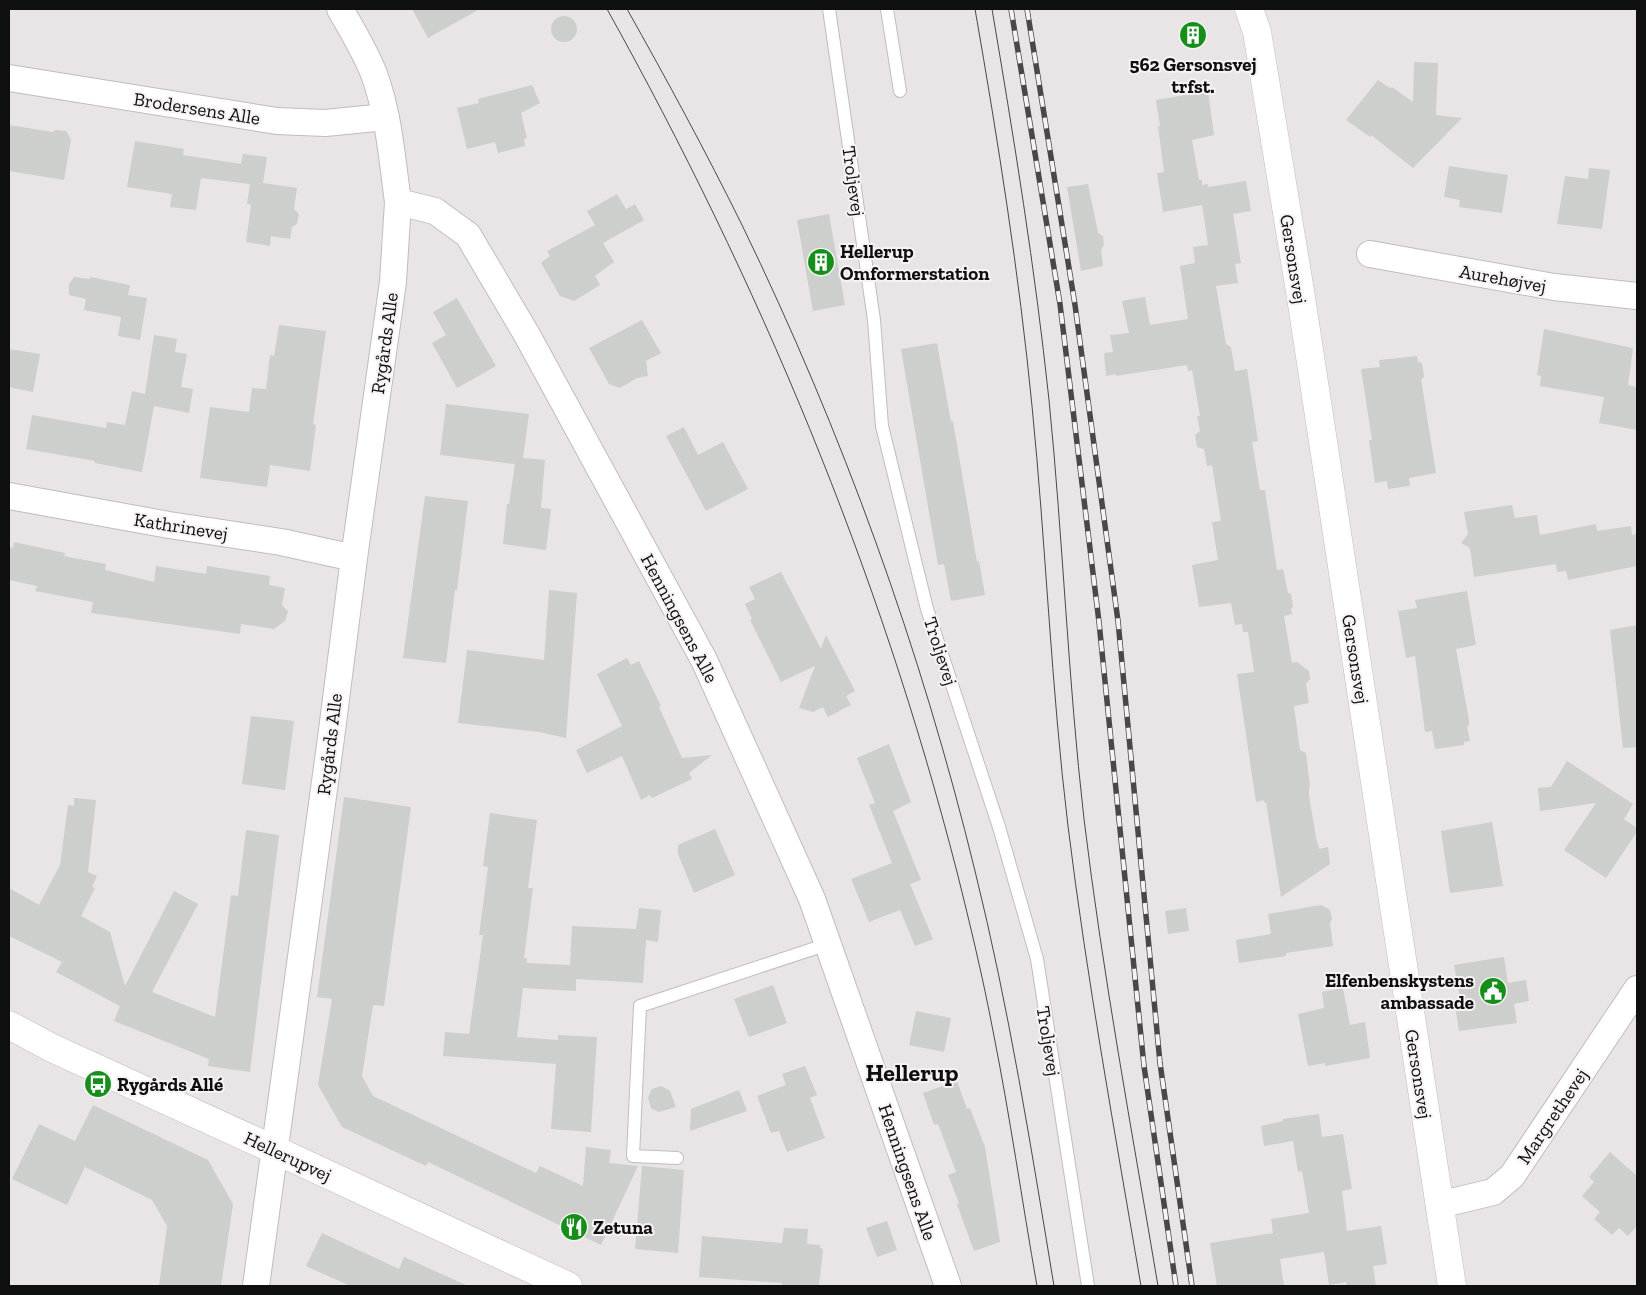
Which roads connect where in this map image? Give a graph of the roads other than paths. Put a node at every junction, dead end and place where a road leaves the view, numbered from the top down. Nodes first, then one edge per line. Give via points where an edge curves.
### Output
1 (340, 9) edge
2 (829, 9) edge
3 (887, 9) edge
4 (1255, 16) edge
5 (9, 78) edge
6 (900, 91) dead end
7 (386, 116) junction
8 (398, 202) junction
9 (1370, 254) dead end
10 (1637, 296) edge
11 (9, 496) edge
12 (354, 558) junction
13 (828, 944) junction
14 (1637, 990) edge
15 (9, 1025) edge
16 (276, 1150) junction
17 (677, 1158) dead end
18 (1439, 1205) junction
19 (256, 1286) edge
20 (568, 1286) edge
21 (948, 1286) edge
22 (1088, 1286) edge
23 (1452, 1286) edge

1 - 7 street via 374,73
2 - 22 lane, Troljevej via 874,320 882,426 927,610 999,827 1037,960
3 - 6 lane
4 - 18 street, Gersonsvej
5 - 7 street, Brodersens Alle via 277,121 325,124
7 - 8 street
8 - 12 street, Rygårds Alle via 393,282
8 - 13 street, Henningsens Alle via 435,210 468,235 527,335 704,660 812,899
9 - 10 street, Aurehøjvej via 1554,287
11 - 12 street, Kathrinevej via 281,542
12 - 16 street, Rygårds Alle
13 - 17 lane via 640,1006 633,1156
13 - 21 street, Henningsens Alle
14 - 18 street, Margrethevej via 1512,1176 1493,1192
15 - 16 street, Hellerupvej via 52,1048
16 - 19 street, Rygårds Alle
16 - 20 street, Hellerupvej
18 - 23 street, Gersonsvej

